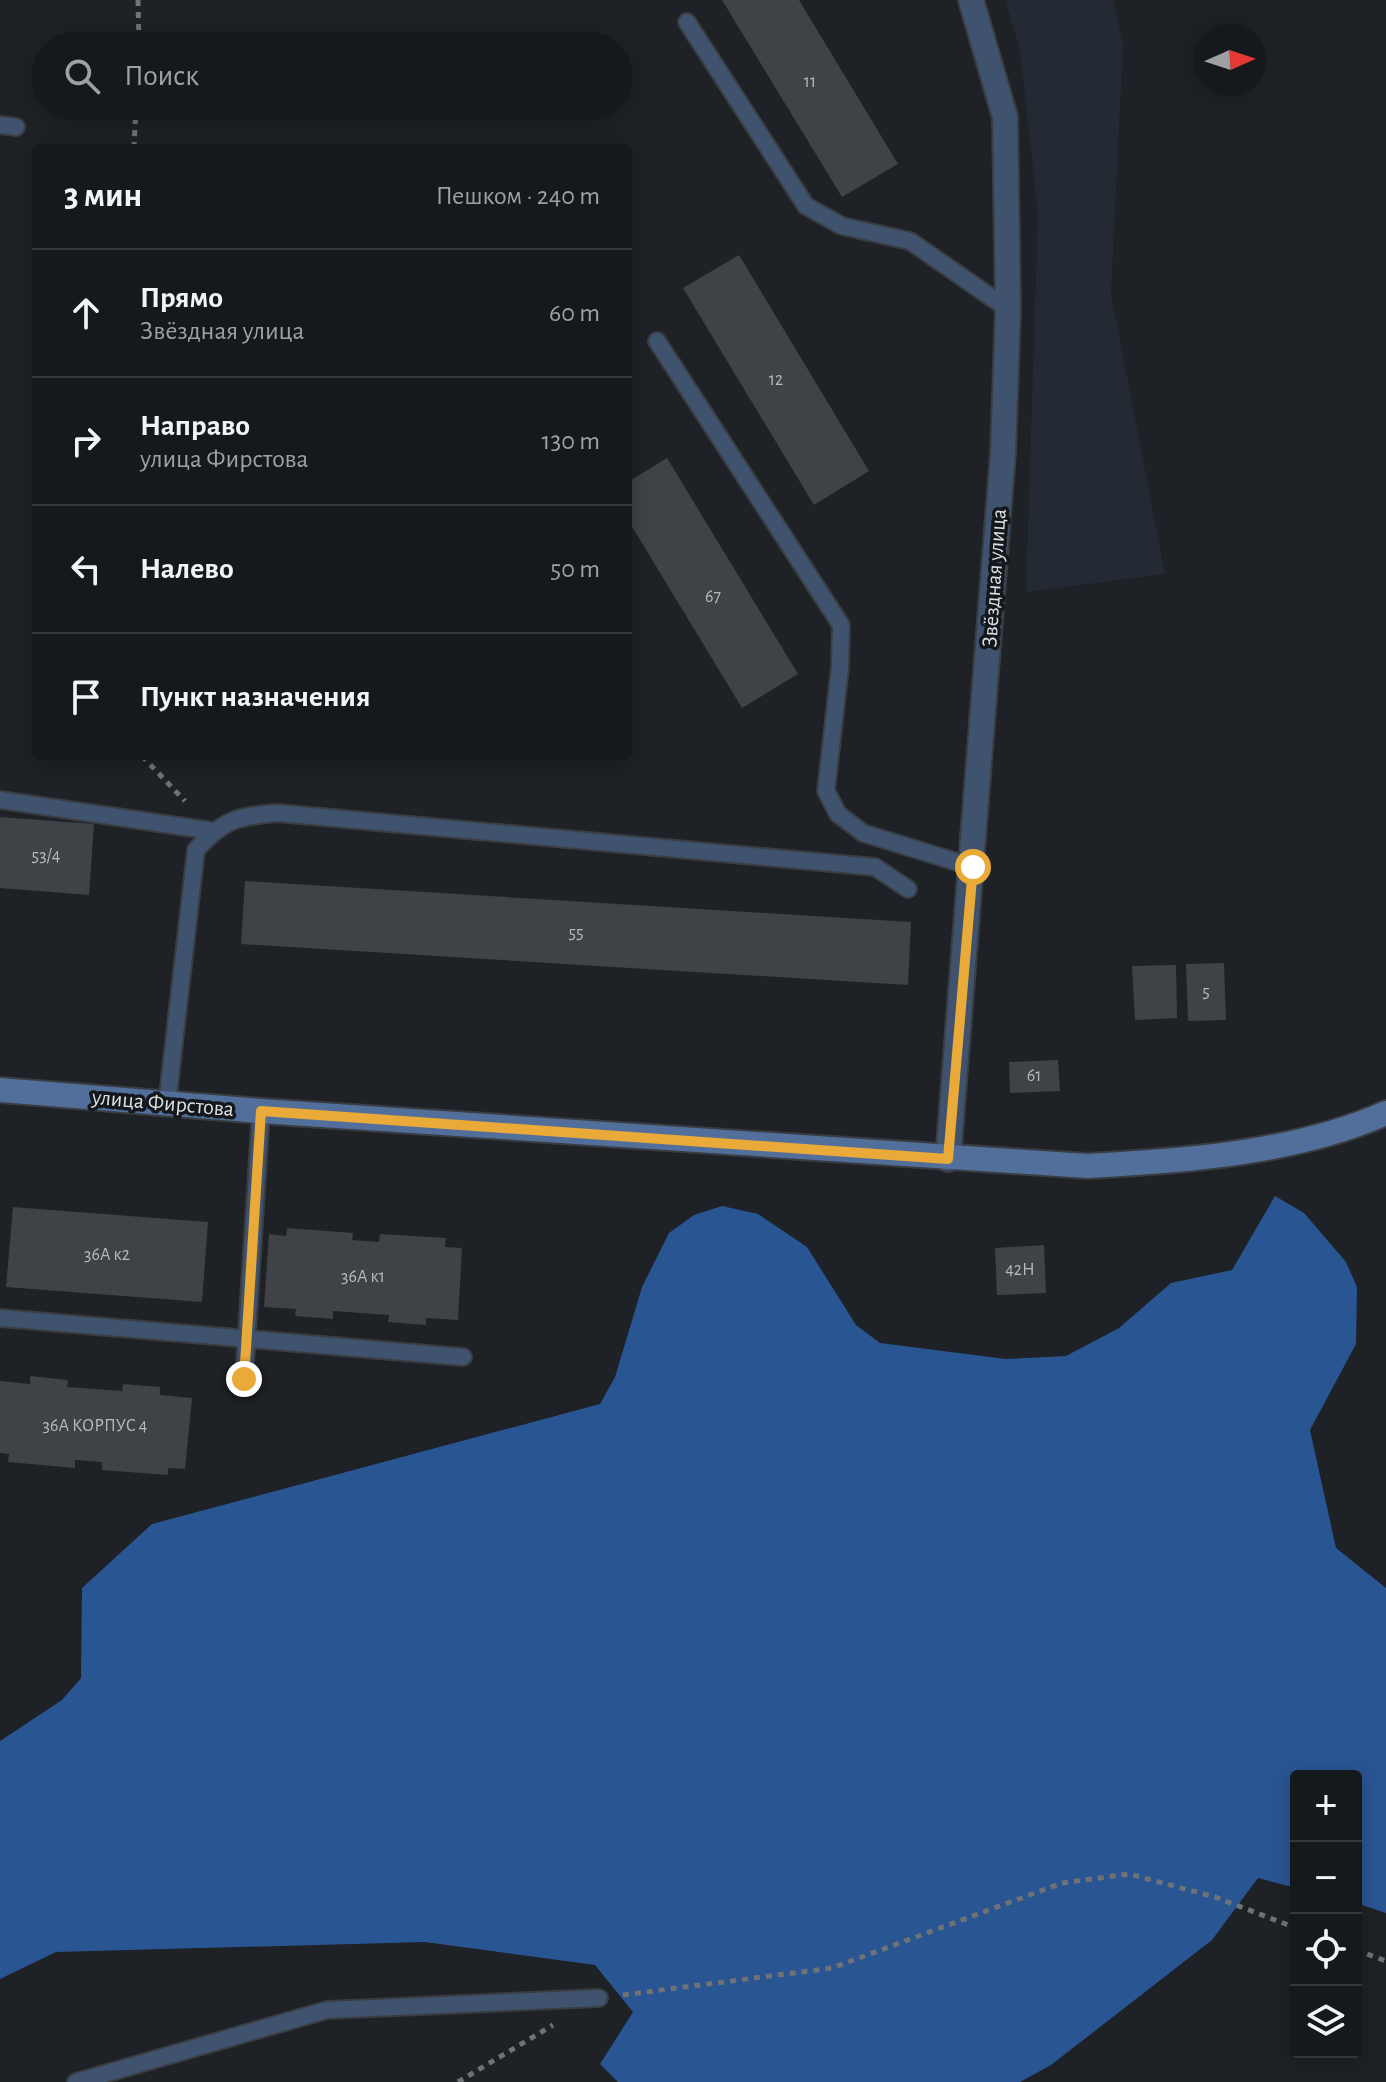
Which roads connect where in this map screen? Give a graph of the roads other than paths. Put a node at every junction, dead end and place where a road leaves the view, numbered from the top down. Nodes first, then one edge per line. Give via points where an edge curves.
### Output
1 (971, 0) edge
2 (687, 22) dead end
3 (1008, 309) junction
4 (657, 341) dead end
5 (0, 800) edge
6 (213, 831) junction
7 (973, 867) junction
8 (908, 889) dead end
9 (0, 1090) edge
10 (167, 1104) junction
11 (261, 1111) junction
12 (1386, 1113) edge
13 (948, 1159) junction
14 (0, 1318) edge
15 (247, 1339) junction
16 (463, 1357) dead end
17 (244, 1379) dead end
18 (599, 1998) road end
19 (76, 2082) edge

1 - 3 street, Звёздная улица via 1005,117
2 - 3 lane via 806,206 842,226 910,241
3 - 7 street, Звёздная улица via 1003,453
4 - 7 lane via 841,625 826,791 838,814 863,833
5 - 6 lane
6 - 8 lane via 238,817 278,813 875,867
6 - 10 lane via 196,850
7 - 13 street, Звёздная улица
9 - 10 main road, улица Фирстова
10 - 11 main road, улица Фирстова
11 - 13 main road, улица Фирстова
11 - 15 lane
12 - 13 main road, улица Фирстова via 1276,1146 1175,1162 1087,1166
14 - 15 lane
15 - 16 lane
15 - 17 lane
18 - 19 lane via 327,2010

